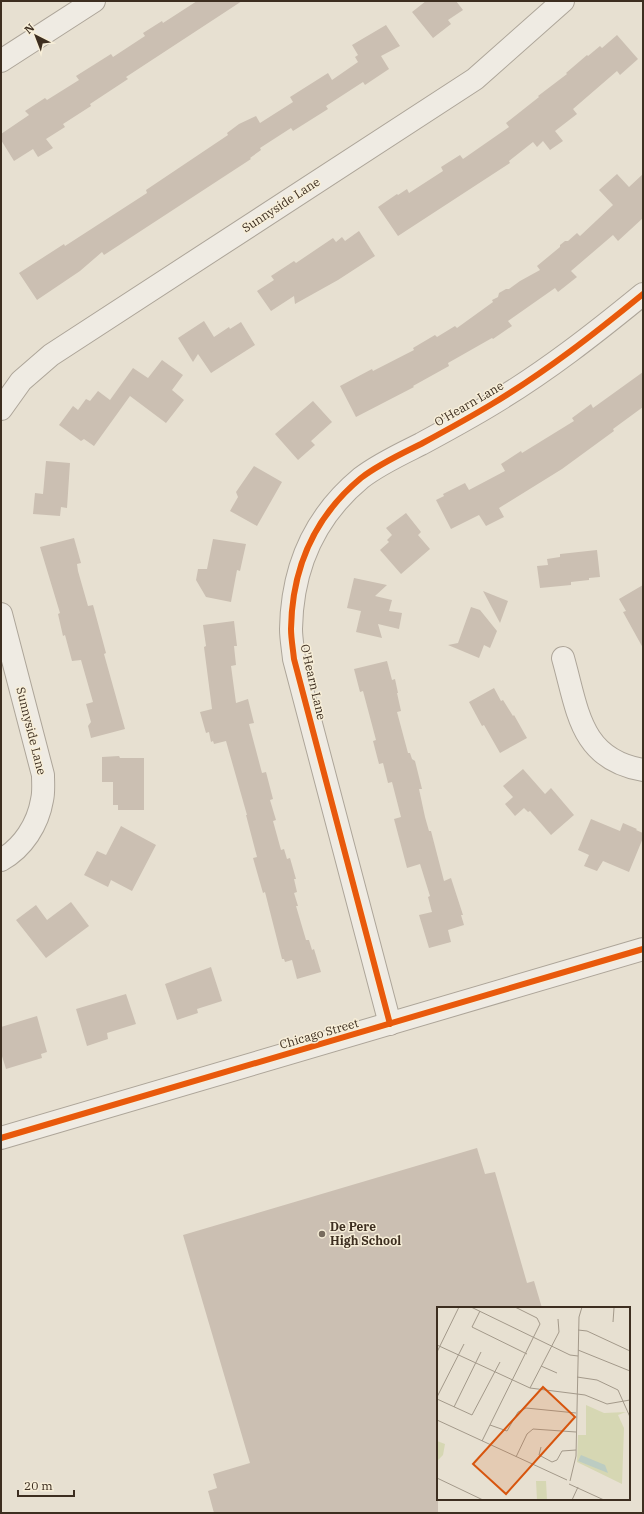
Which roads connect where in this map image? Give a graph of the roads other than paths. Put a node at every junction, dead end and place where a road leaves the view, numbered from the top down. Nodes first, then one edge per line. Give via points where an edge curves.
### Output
1 (94, 1) edge
2 (563, 1) edge
3 (1, 61) edge
4 (643, 294) edge
5 (1, 409) edge
6 (1, 614) edge
7 (563, 658) dead end
8 (643, 770) edge
9 (1, 860) edge
10 (643, 949) edge
11 (390, 1024) junction
12 (1, 1138) edge

1 - 3 street
2 - 5 street, Sunnyside Lane via 475,80 51,355 21,381
4 - 11 street, O'Hearn Lane via 586,341 525,384 462,422 389,460 362,478 340,497 323,520 308,545 298,573 292,601 294,659
6 - 9 street, Sunnyside Lane via 43,775 43,798 29,835
7 - 8 street via 581,722 589,738 612,760 626,767
10 - 11 street, Chicago Street
11 - 12 street, Chicago Street

